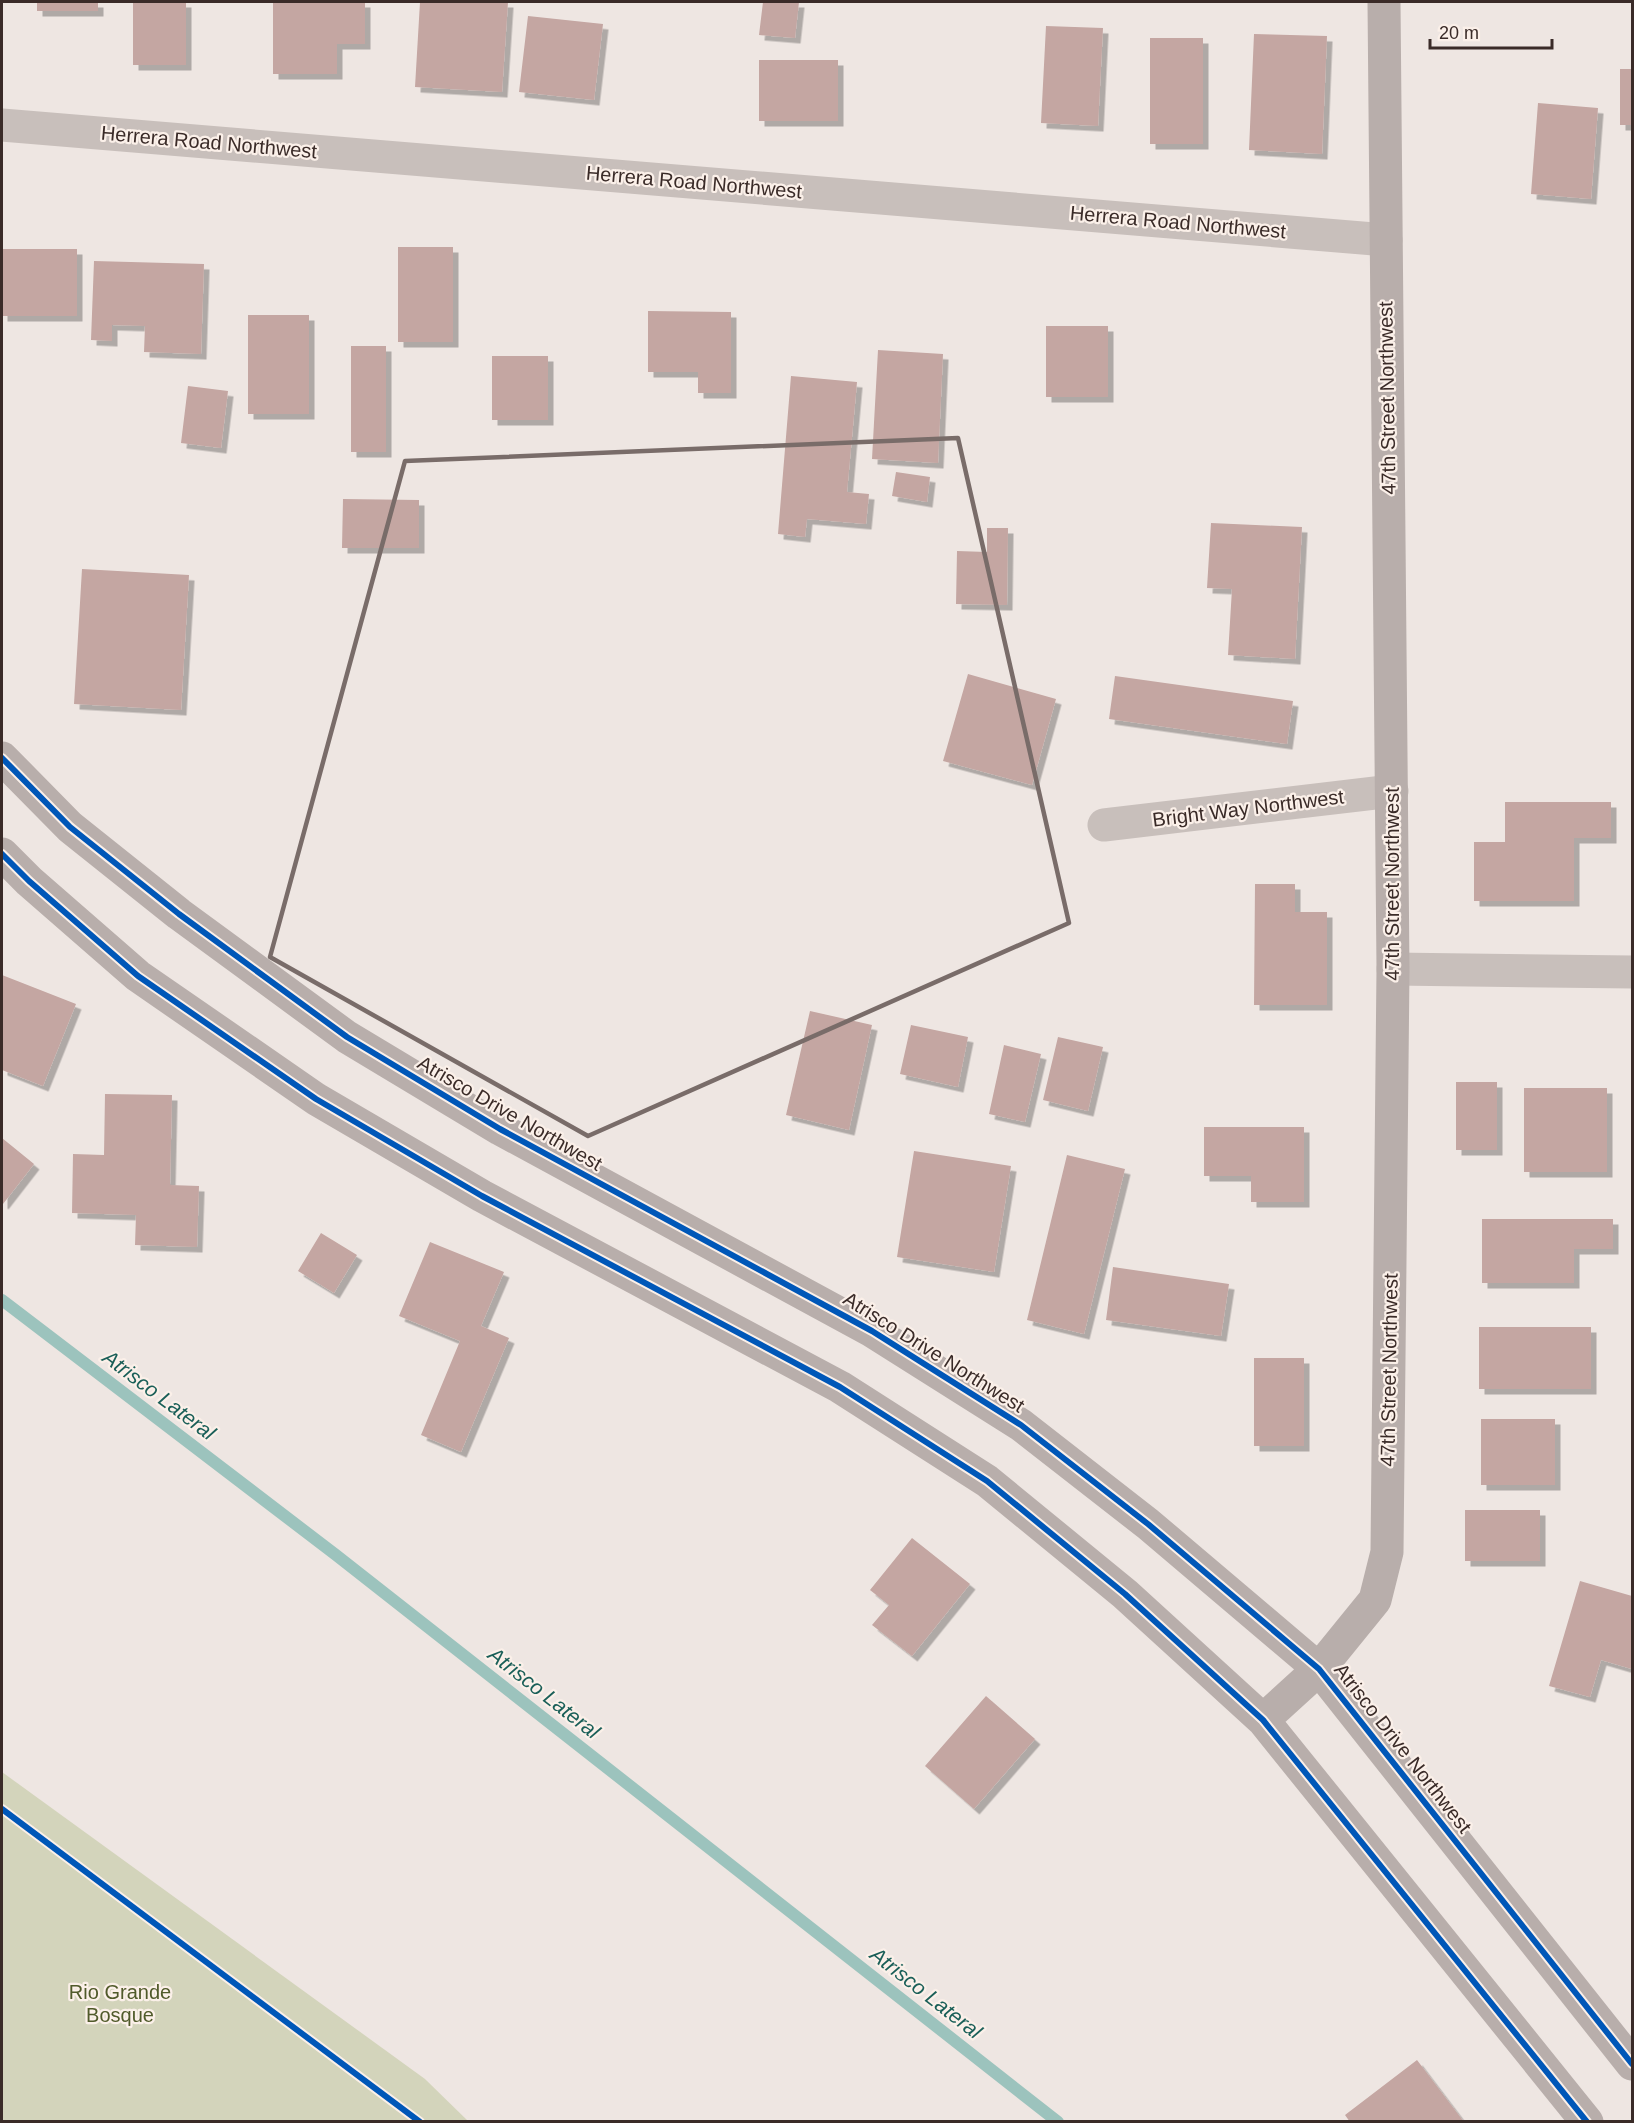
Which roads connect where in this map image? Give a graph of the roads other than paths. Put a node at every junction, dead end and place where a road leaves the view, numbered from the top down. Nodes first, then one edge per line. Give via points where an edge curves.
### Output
1 (1384, 2) edge
2 (2, 125) edge
3 (1386, 240) junction
4 (2, 758) edge
5 (1392, 791) junction
6 (1104, 825) dead end
7 (2, 854) edge
8 (1393, 969) junction
9 (1632, 972) edge
10 (1319, 1669) junction
11 (1263, 1720) junction
12 (1632, 2064) edge
13 (1587, 2121) edge

1 - 3 main road, 47th Street Northwest
2 - 3 street, Herrera Road Northwest
3 - 5 main road, 47th Street Northwest
4 - 10 main road, Atrisco Drive Northwest via 69,827 179,914 347,1037 500,1129 872,1331 1021,1425 1148,1524
5 - 6 street, Bright Way Northwest
5 - 8 main road, 47th Street Northwest
7 - 11 main road via 138,976 316,1099 482,1196 840,1387 987,1481 1125,1594
8 - 9 street
8 - 10 main road, 47th Street Northwest via 1387,1552 1375,1600
10 - 11 main road, 47th Street Northwest
10 - 12 main road, Atrisco Drive Northwest
11 - 13 main road

